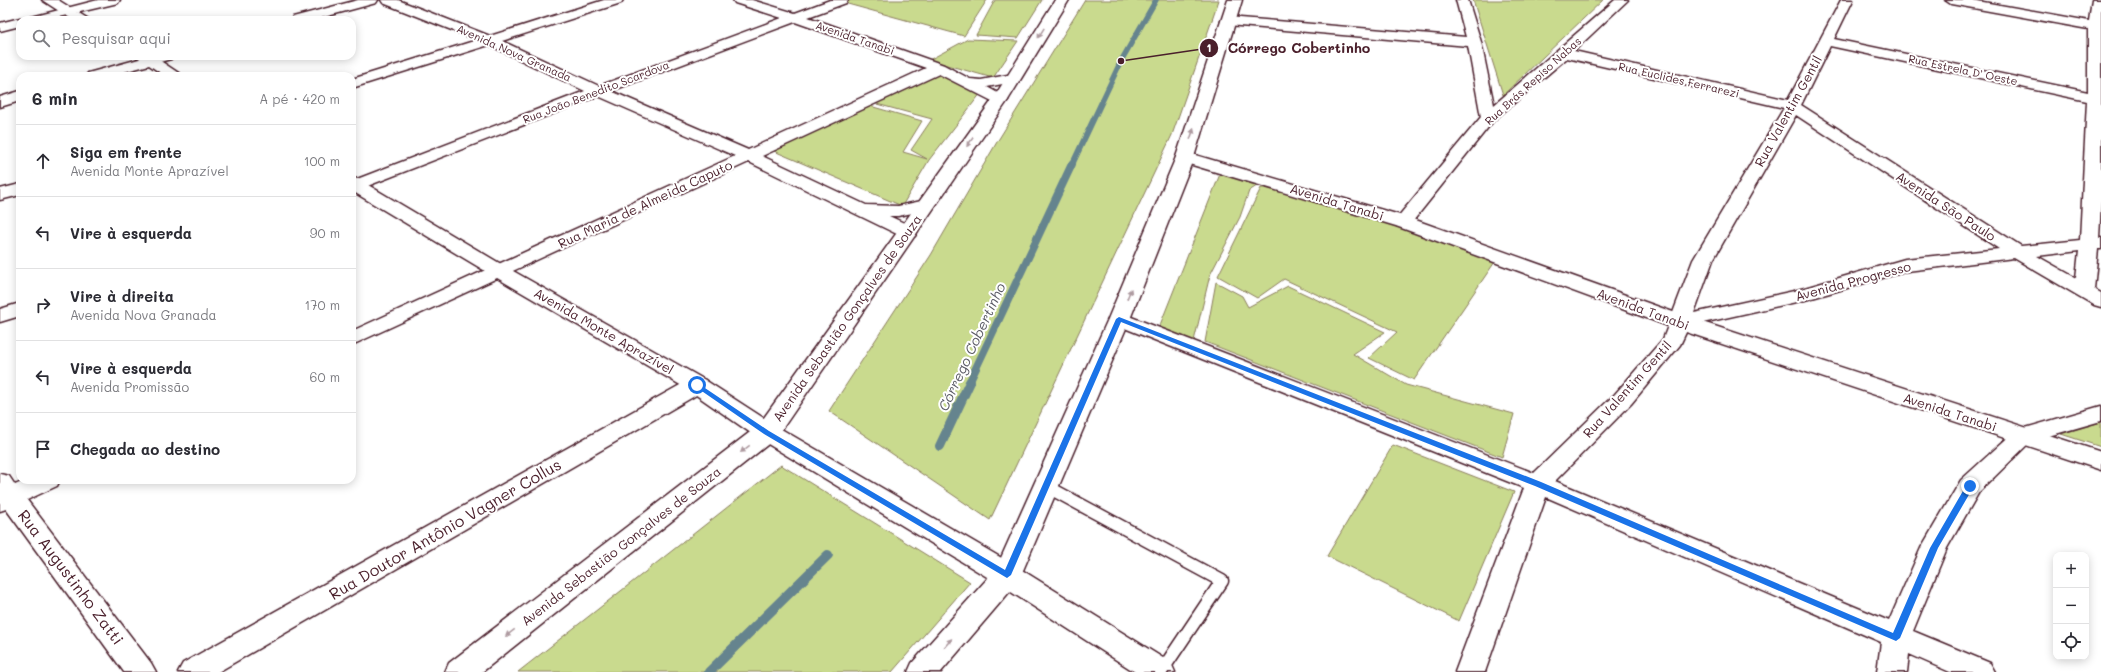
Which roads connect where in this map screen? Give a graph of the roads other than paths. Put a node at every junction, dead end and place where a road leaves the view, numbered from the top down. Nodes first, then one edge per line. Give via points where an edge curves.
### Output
1 (48, 0) edge
2 (114, 0) edge
3 (372, 0) edge
4 (388, 0) edge
5 (617, 0) edge
6 (739, 0) edge
7 (842, 0) edge
8 (1062, 0) edge
9 (1235, 0) edge
10 (1462, 0) edge
11 (1622, 0) edge
12 (1847, 0) edge
13 (1951, 0) edge
14 (2098, 0) edge
15 (68, 11) junction
16 (47, 16) edge
17 (76, 16) edge
18 (313, 16) edge
19 (797, 18) junction
20 (1228, 21) junction
21 (16, 23) edge
22 (0, 27) edge
23 (2097, 27) edge
24 (491, 41) junction
25 (1826, 41) junction
26 (1474, 42) junction
27 (1564, 53) junction
28 (140, 60) edge
29 (149, 60) edge
30 (939, 68) junction
31 (105, 72) edge
32 (168, 72) edge
33 (1013, 78) junction
34 (356, 83) edge
35 (968, 83) junction
36 (598, 91) junction
37 (16, 97) edge
38 (2098, 99) edge
39 (1000, 100) junction
40 (0, 102) edge
41 (1793, 106) junction
42 (1489, 117) junction
43 (748, 156) junction
44 (1185, 157) junction
45 (356, 184) edge
46 (356, 187) edge
47 (16, 190) edge
48 (0, 195) edge
49 (926, 205) junction
50 (858, 208) junction
51 (1403, 222) junction
52 (908, 232) junction
53 (2096, 243) edge
54 (2017, 252) junction
55 (499, 271) junction
56 (2084, 290) junction
57 (2101, 301) edge
58 (16, 310) edge
59 (0, 316) edge
60 (1119, 319) junction
61 (1679, 322) junction
62 (356, 337) edge
63 (697, 385) junction
64 (2101, 413) edge
65 (767, 432) junction
66 (2023, 436) junction
67 (2101, 461) edge
68 (35, 484) edge
69 (1538, 484) junction
70 (1046, 486) junction
71 (4, 494) edge
72 (1007, 575) junction
73 (1896, 638) junction
74 (141, 672) edge
75 (193, 672) edge
76 (460, 672) edge
77 (923, 672) edge
78 (1160, 672) edge
79 (1470, 672) edge
80 (1892, 672) edge
81 (1980, 672) edge

1 - 15 main road
2 - 15 street
3 - 18 street
4 - 24 street, Avenida Nova Granada
5 - 24 street
6 - 19 street, Avenida Tanabi
7 - 19 street, Rua João Benedito Scardova
8 -> 33 main road, Avenida Sebastião Gonçalves de Souza
9 - 20 main road
10 - 26 street
11 - 27 street, Rua Brás Repiso Nabas
12 - 25 street, Rua Valentim Gentil
13 - 23 street
14 - 23 street
15 - 16 street
15 - 17 main road
19 - 30 street, Avenida Tanabi
19 - 36 street, Rua João Benedito Scardova
20 - 26 street
44 -> 20 main road
21 - 22 street
23 - 38 street
24 - 34 street
24 - 36 street, Avenida Nova Granada
25 - 38 street, Rua Estrela D' Oeste
25 - 41 street, Rua Valentim Gentil
26 - 42 street
27 - 41 street, Rua Euclides Ferrarezi
27 - 42 street, Rua Brás Repiso Nabas
28 - 31 street
29 - 32 main road
30 - 35 street, Avenida Tanabi
30 - 43 street, Rua Maria de Almeida Caputo
33 - 35 street, Avenida Tanabi via 981,84
33 - 39 main road, Avenida Sebastião Gonçalves de Souza
35 - 39 street, Avenida Tanabi
36 - 43 street, Avenida Nova Granada
36 - 45 street, Rua João Benedito Scardova
37 - 40 street
38 - 53 street
39 -> 49 main road, Avenida Sebastião Gonçalves de Souza
41 - 54 street, Avenida São Paulo
41 - 61 street, Rua Valentim Gentil via 1703,260
42 - 51 street, Rua Brás Repiso Nabas
43 - 50 street, Avenida Nova Granada
43 - 55 street, Rua Maria de Almeida Caputo
44 - 51 main road, Avenida Tanabi
60 -> 44 main road
46 - 55 main road, Avenida Monte Aprazível
47 - 48 street
49 - 50 street, Avenida Nova Granada via 898,211
49 - 52 main road, Avenida Sebastião Gonçalves de Souza
50 - 52 street, Avenida Nova Granada
51 - 61 main road, Avenida Tanabi
52 - 65 main road, Avenida Sebastião Gonçalves de Souza
53 - 54 street, Avenida Progresso
53 - 56 street
54 - 56 street, Avenida São Paulo
54 - 61 street, Avenida Progresso via 1905,265 1798,296
55 - 62 street, Rua Maria de Almeida Caputo
55 - 63 main road, Avenida Monte Aprazível
56 - 57 street, Avenida São Paulo
58 - 59 street
60 - 69 street
60 - 70 main road
61 - 66 main road, Avenida Tanabi
61 - 69 street, Rua Valentim Gentil via 1673,341 1623,399
63 - 65 main road, Avenida Monte Aprazível
63 - 75 street, Rua Doutor Antônio Vagner Collus
64 - 66 street
65 - 72 main road, Avenida Monte Aprazível
65 -> 76 main road, Avenida Sebastião Gonçalves de Souza
66 - 67 main road, Avenida Tanabi
66 - 73 street via 1970,486 1934,548
68 - 71 street
69 - 73 street
69 - 79 street, Rua Valentim Gentil
70 - 72 main road
70 - 78 lane via 1222,581
71 - 74 street, Rua Augustinho Zatti
77 -> 72 main road
72 - 78 main road, Avenida Monte Aprazível
73 - 80 street
73 - 81 street

